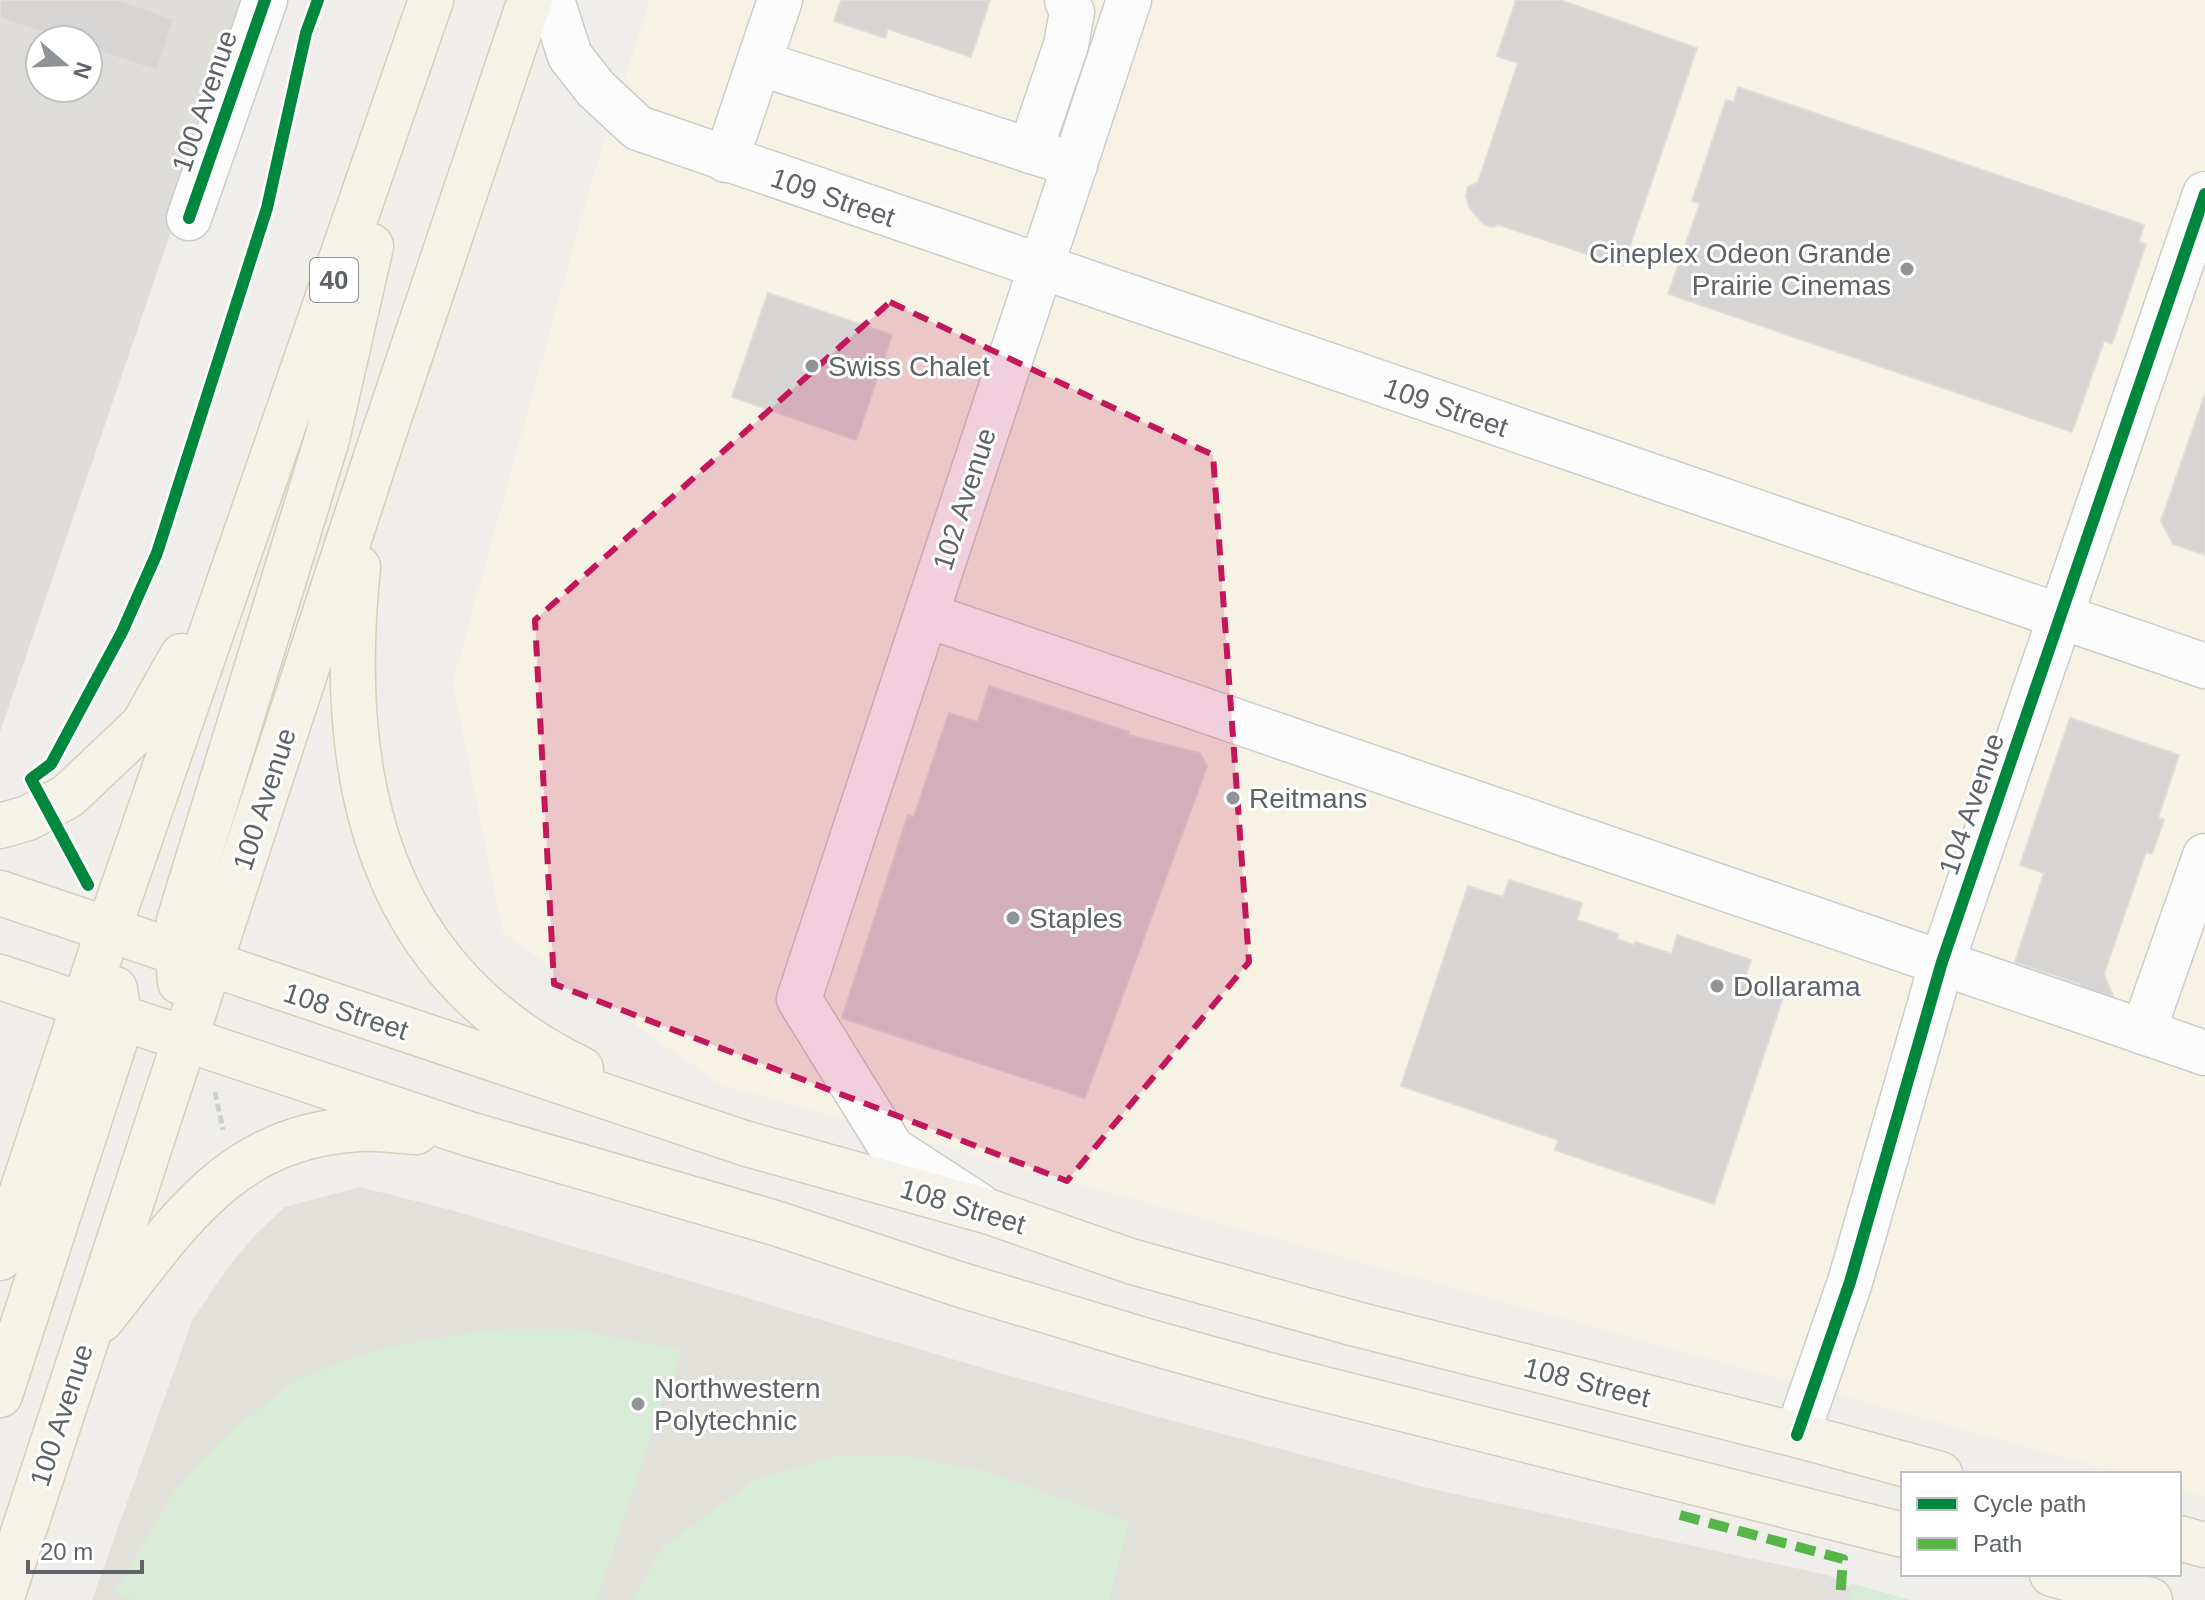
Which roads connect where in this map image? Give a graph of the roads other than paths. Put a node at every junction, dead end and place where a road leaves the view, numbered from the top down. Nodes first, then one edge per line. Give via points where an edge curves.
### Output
1 (265, 0) edge
2 (434, 0) edge
3 (530, 0) edge
4 (552, 0) edge
5 (780, 0) edge
6 (1067, 0) edge
7 (1129, 0) edge
8 (759, 63) junction
9 (1030, 151) junction
10 (707, 154) junction
11 (1075, 165) junction
12 (2205, 194) edge
13 (189, 218) dead end
14 (1041, 268) junction
15 (378, 451) junction
16 (236, 559) junction
17 (926, 615) junction
18 (2062, 618) junction
19 (2205, 666) edge
20 (0, 826) edge
21 (2205, 856) edge
22 (0, 893) edge
23 (108, 931) junction
24 (193, 960) junction
25 (1942, 962) junction
26 (0, 977) edge
27 (102, 1012) junction
28 (2143, 1032) junction
29 (185, 1040) junction
30 (2205, 1053) edge
31 (469, 1134) junction
32 (744, 1143) junction
33 (990, 1212) junction
34 (0, 1258) edge
35 (85, 1341) junction
36 (0, 1395) edge
37 (1797, 1435) junction
38 (1933, 1472) edge
39 (1901, 1534) edge
40 (2181, 1539) edge
41 (2205, 1545) edge
42 (2060, 1576) edge
43 (1, 1600) edge
44 (2150, 1600) edge

1 - 13 street, 100 Avenue
2 - 16 main road, 40
2 - 24 main road via 390,162 327,439 179,921
3 - 15 main road, 100 Avenue
4 - 10 street, 109 Street via 570,56 596,89 638,128
5 - 8 street
6 - 9 street via 1072,12 1066,45
7 - 11 street, 102 Avenue
8 - 9 street
8 - 10 street
9 - 11 street
10 - 14 street, 109 Street
11 - 14 street, 102 Avenue
12 - 18 street, 104 Avenue
14 - 17 street, 102 Avenue
14 - 18 street, 109 Street
15 - 24 main road, 100 Avenue
15 - 32 main road via 354,603 351,688 369,817 392,882 422,936 464,988 519,1033 566,1062
16 - 20 main road via 143,725 68,796
16 - 23 main road
17 - 25 street
17 - 33 street, 102 Avenue via 799,999 892,1149
18 - 19 street, 109 Street
18 - 25 street, 104 Avenue
21 - 28 street
22 - 23 main road, 108 Street
23 - 24 main road, 108 Street
23 - 27 main road
24 - 29 main road, 100 Avenue
24 - 32 main road, 108 Street
25 - 28 street
25 - 37 street, 104 Avenue via 1850,1282
26 - 27 main road
27 - 29 main road
27 - 34 main road
27 - 36 main road via 112,1050
28 - 30 street
29 - 31 main road
29 - 35 main road, 100 Avenue
31 - 35 main road via 361,1129 265,1153 223,1178 195,1203
31 - 39 main road via 1258,1372
32 - 33 main road, 108 Street
33 - 37 main road, 108 Street via 1130,1261 1356,1324
35 - 43 main road, 100 Avenue
37 - 38 main road, 108 Street
40 - 41 main road
42 - 44 main road

